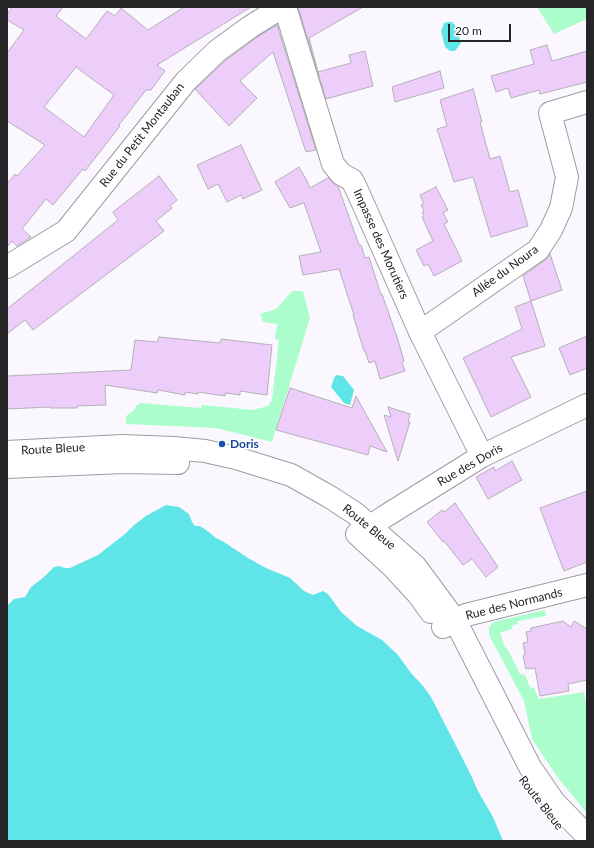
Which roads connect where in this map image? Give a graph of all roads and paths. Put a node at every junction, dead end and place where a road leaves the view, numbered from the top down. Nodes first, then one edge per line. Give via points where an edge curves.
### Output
1 (282, 7) edge
2 (285, 7) edge
3 (587, 102) edge
4 (7, 266) edge
5 (420, 332) junction
6 (587, 405) edge
7 (7, 452) edge
8 (482, 456) junction
9 (7, 467) edge
10 (367, 532) junction
11 (587, 585) edge
12 (449, 624) junction
13 (587, 836) edge
14 (571, 841) edge

1 - 4 street, Rue du Petit Montauban via 217,51 186,81 66,231
2 - 5 street, Impasse des Morutiers via 333,164 341,174 352,180
3 - 5 street, Allée du Noura via 550,113 567,177 561,208 538,250
5 - 8 street, Impasse des Morutiers
6 - 8 street, Rue des Doris
7 - 10 street, Route Bleue via 122,446 174,448 236,458 291,475 330,497 356,514
8 - 10 street, Rue des Doris via 384,516
9 - 10 street, Route Bleue via 174,462 225,470 289,491 323,508 348,525
10 - 12 street, Route Bleue via 394,568
11 - 12 street, Rue des Normands via 466,615
12 - 13 street, Route Bleue via 530,768 554,802
12 - 14 street, Route Bleue via 518,774

